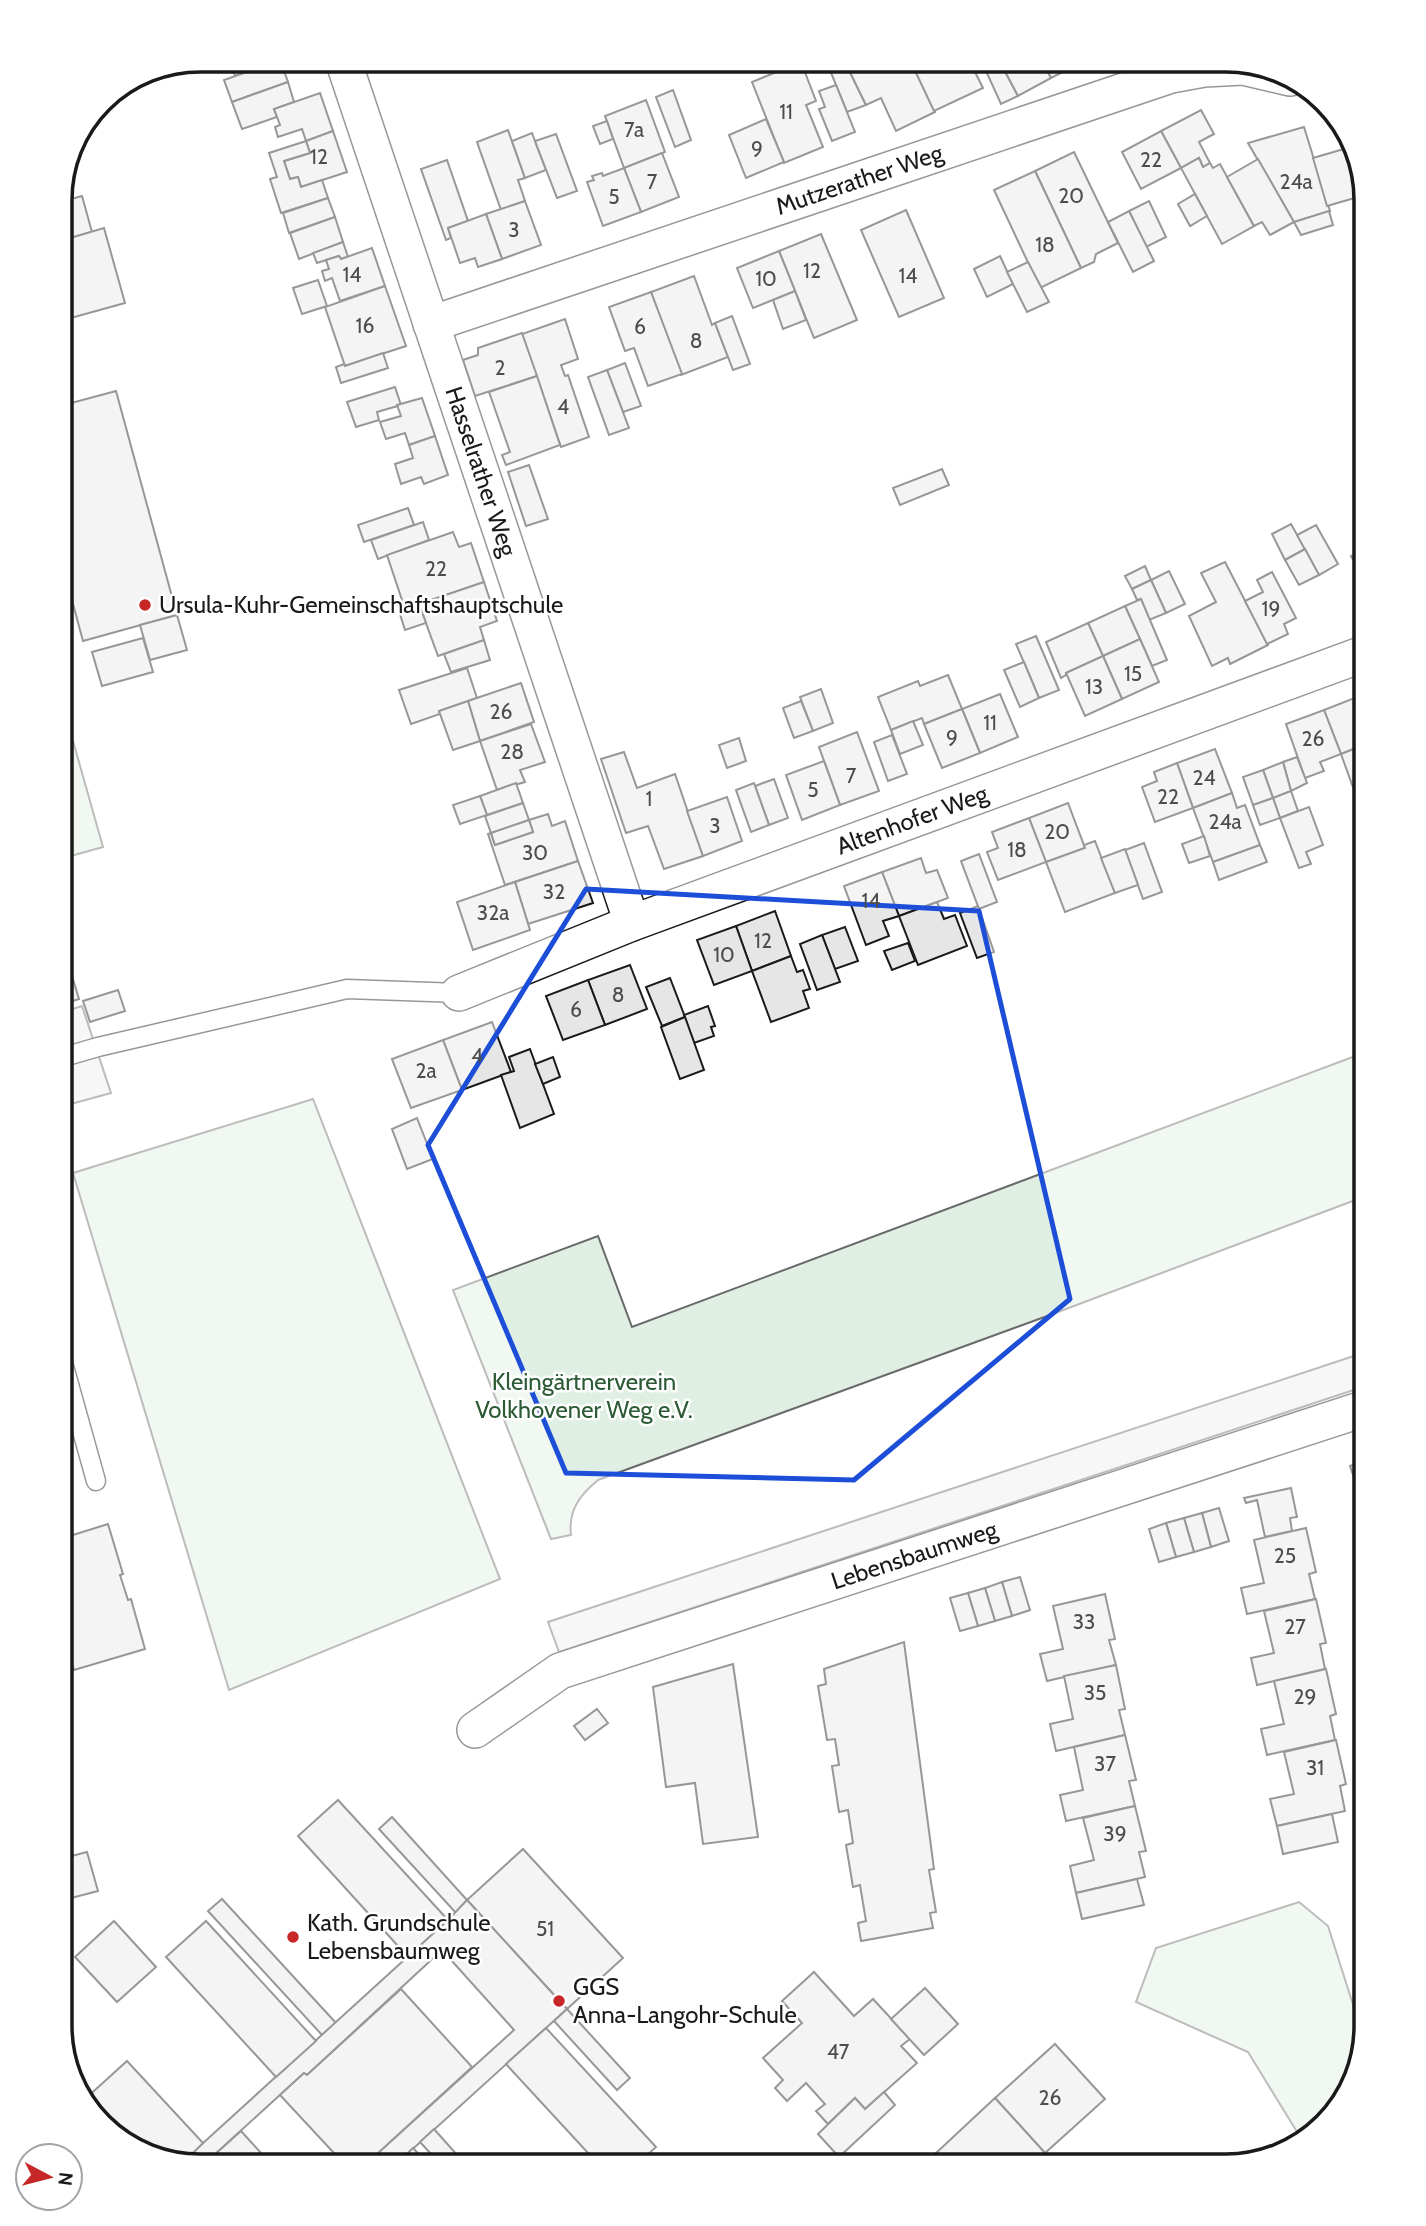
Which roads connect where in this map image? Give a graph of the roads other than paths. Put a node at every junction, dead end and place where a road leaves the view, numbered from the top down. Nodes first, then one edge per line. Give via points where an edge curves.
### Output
1 (347, 72) edge
2 (1188, 72) edge
3 (431, 324) junction
4 (1354, 658) edge
5 (632, 923) junction
6 (459, 993) joint
7 (72, 1055) edge
8 (72, 1395) edge
9 (1354, 1412) edge
10 (96, 1481) dead end
11 (475, 1730) dead end

1 - 3 street, Hasselrather Weg
2 - 3 street, Mutzerather Weg
3 - 5 street, Hasselrather Weg
4 - 5 street, Altenhofer Weg
5 - 6 street, Altenhofer Weg
6 - 7 lane via 347,989
8 - 10 lane
9 - 11 street, Lebensbaumweg via 560,1671

